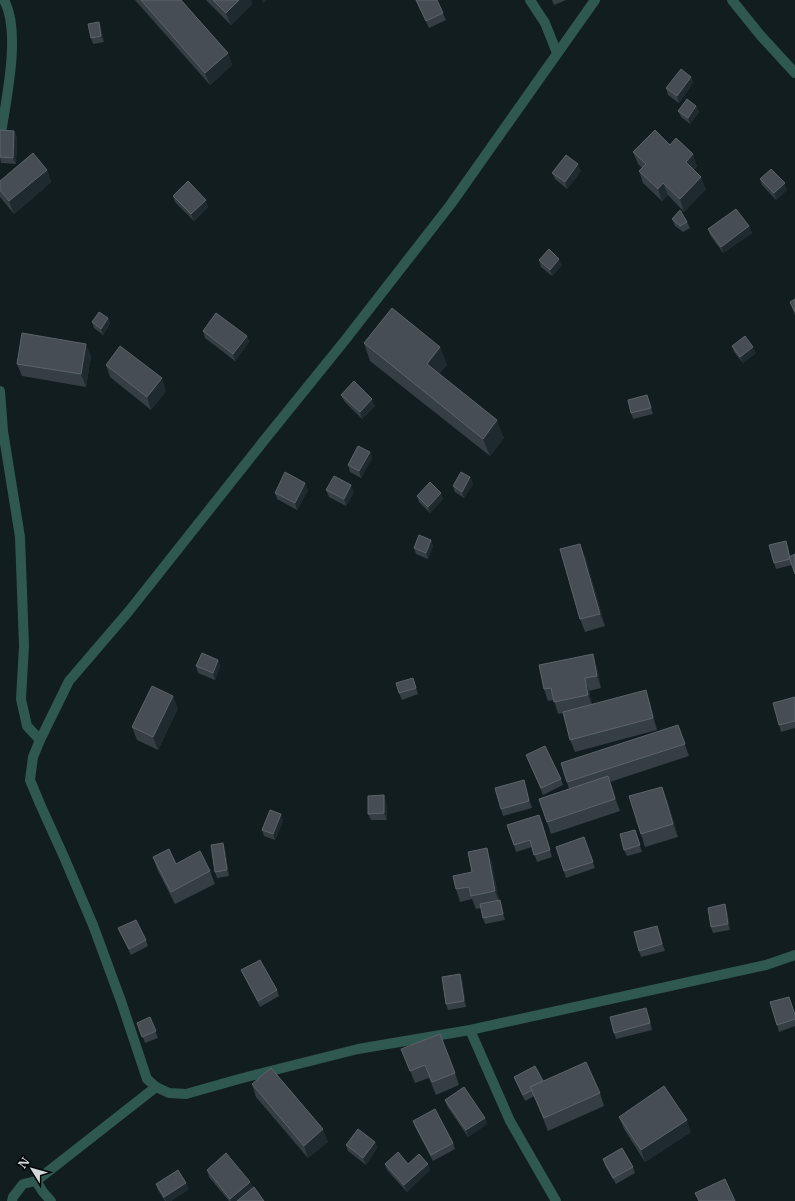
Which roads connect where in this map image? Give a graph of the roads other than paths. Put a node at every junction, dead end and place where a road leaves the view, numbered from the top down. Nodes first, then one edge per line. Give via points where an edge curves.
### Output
1 (4, 0) edge
2 (530, 0) edge
3 (595, 0) edge
4 (732, 0) edge
5 (557, 53) junction
6 (795, 73) edge
7 (0, 140) edge
8 (0, 391) edge
9 (40, 740) junction
10 (795, 955) edge
11 (470, 1030) junction
12 (156, 1087) junction
13 (36, 1181) junction
14 (12, 1201) edge
15 (51, 1201) edge
16 (556, 1201) edge

1 - 7 street via 12,33
2 - 5 street via 545,24
3 - 5 street
4 - 6 street
5 - 9 street via 451,204 128,612 69,682
8 - 9 street via 3,431 20,537 24,646 21,699 28,726
9 - 12 street via 30,780 93,925 121,1000 146,1079
10 - 11 street via 766,965
11 - 12 street via 358,1049 186,1094 169,1093
11 - 16 street via 510,1121
12 - 13 street
13 - 14 street via 23,1184
13 - 15 street

